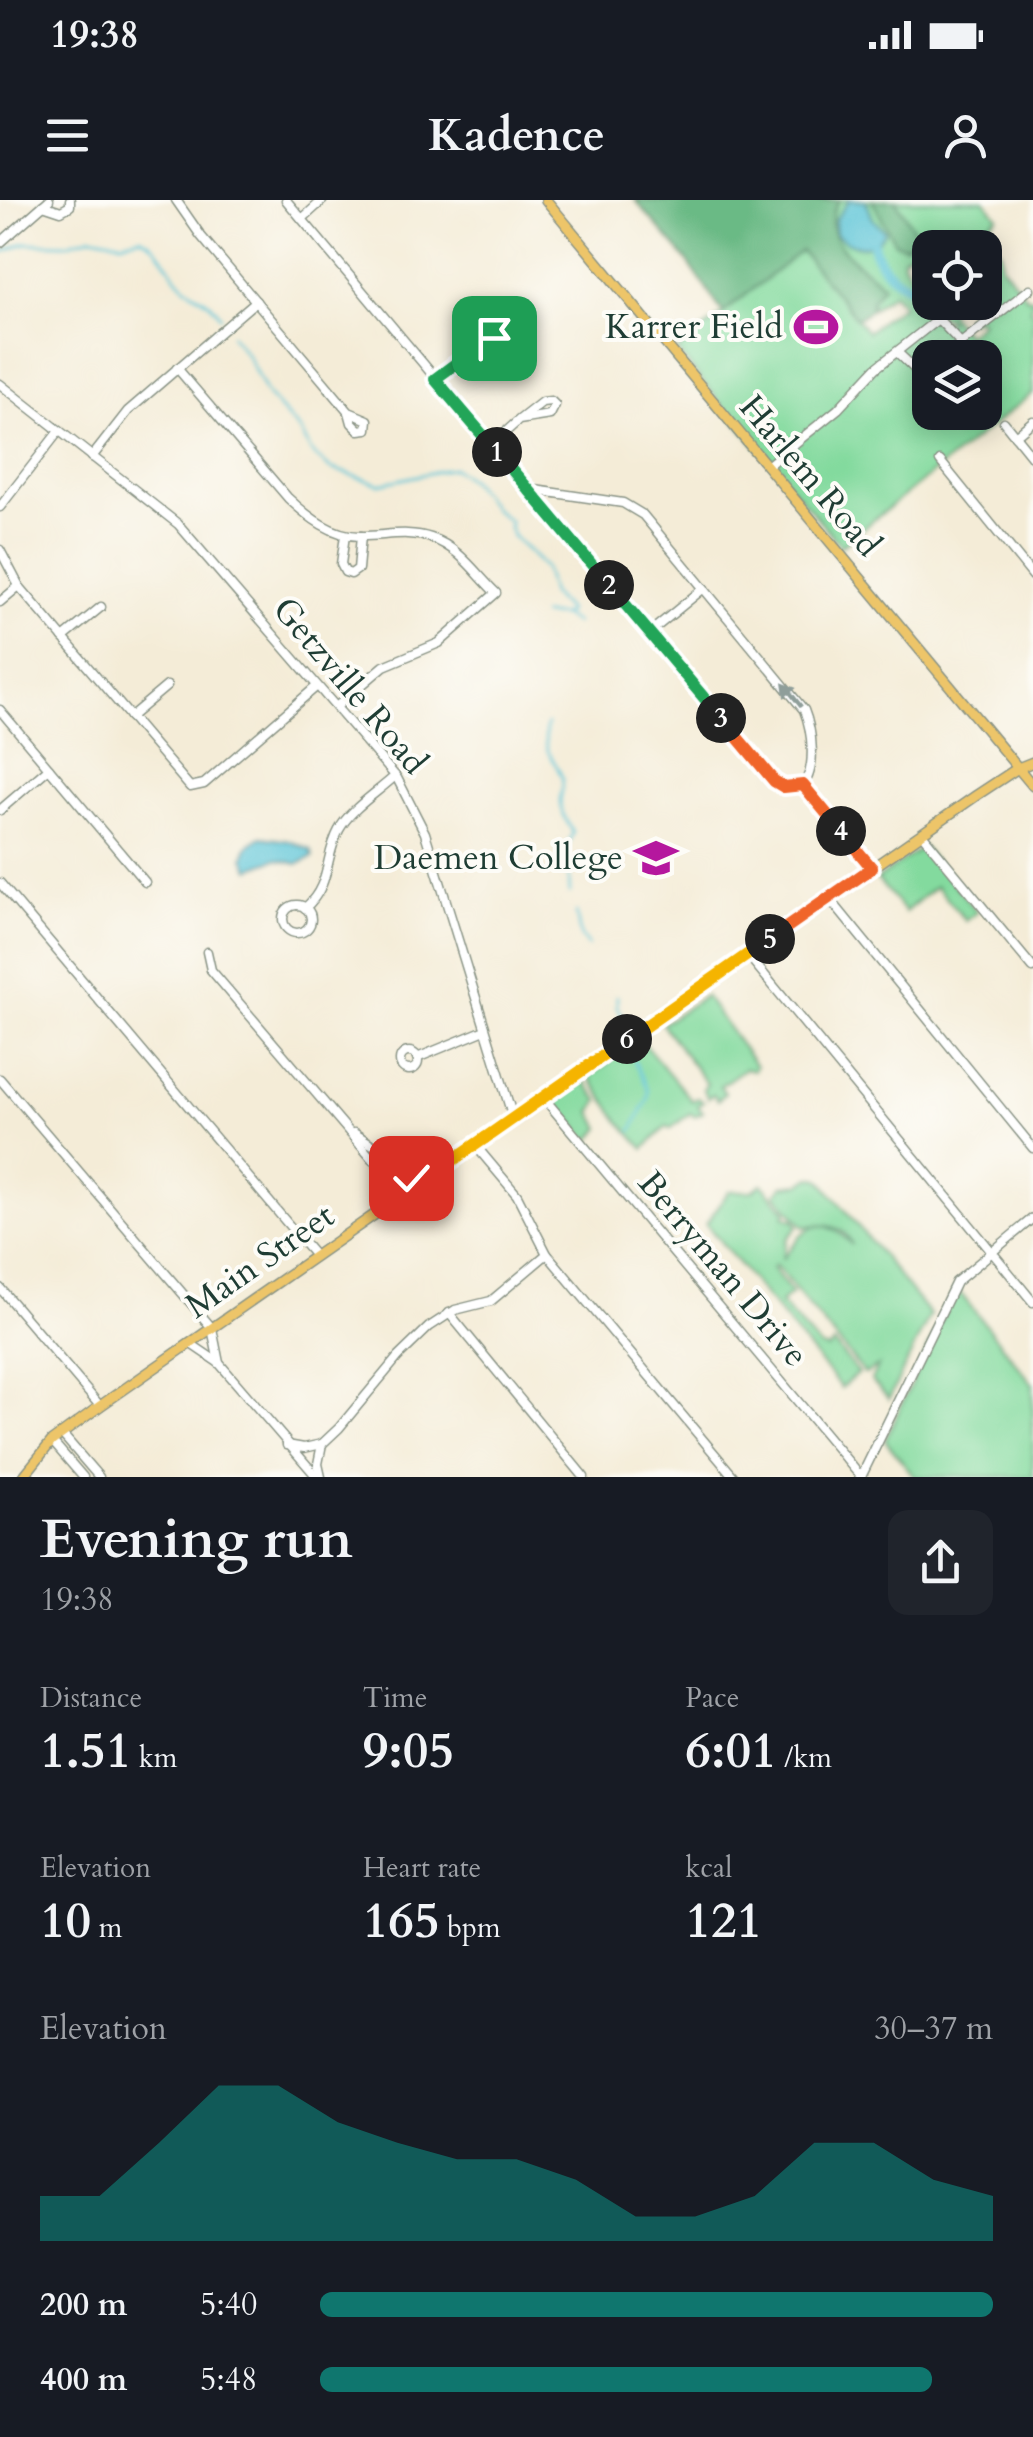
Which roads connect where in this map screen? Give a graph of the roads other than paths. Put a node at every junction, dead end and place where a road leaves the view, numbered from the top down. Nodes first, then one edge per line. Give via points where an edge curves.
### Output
1 (70, 200) edge
2 (176, 200) edge
3 (286, 200) edge
4 (323, 200) edge
5 (546, 200) edge
6 (46, 203) edge
7 (302, 218) junction
8 (0, 243) edge
9 (1030, 289) dead end
10 (256, 300) junction
11 (913, 340) edge
12 (958, 340) edge
13 (965, 340) edge
14 (912, 341) edge
15 (474, 350) dead end
16 (898, 353) junction
17 (912, 366) edge
18 (177, 368) junction
19 (435, 379) junction
20 (0, 384) edge
21 (349, 412) dead end
22 (519, 420) dead end
23 (1033, 421) edge
24 (1004, 422) dead end
25 (59, 431) junction
26 (1015, 436) junction
27 (491, 445) junction
28 (92, 457) junction
29 (1033, 458) edge
30 (940, 462) dead end
31 (766, 466) junction
32 (528, 489) junction
33 (0, 507) edge
34 (345, 535) junction
35 (361, 536) junction
36 (0, 550) edge
37 (1033, 576) edge
38 (19, 586) junction
39 (704, 588) junction
40 (0, 602) edge
41 (101, 606) dead end
42 (649, 634) junction
43 (64, 638) junction
44 (167, 686) dead end
45 (316, 686) junction
46 (336, 707) junction
47 (0, 710) edge
48 (130, 717) junction
49 (1033, 762) edge
50 (49, 768) junction
51 (1018, 768) junction
52 (396, 776) junction
53 (803, 785) junction
54 (1033, 786) edge
55 (0, 810) edge
56 (922, 834) junction
57 (872, 868) junction
58 (145, 882) dead end
59 (0, 883) edge
60 (830, 898) junction
61 (305, 908) dead end
62 (207, 952) dead end
63 (748, 954) junction
64 (1033, 968) edge
65 (485, 1030) junction
66 (417, 1058) dead end
67 (0, 1079) edge
68 (543, 1097) junction
69 (513, 1118) junction
70 (342, 1124) junction
71 (475, 1145) junction
72 (1033, 1148) edge
73 (417, 1185) junction
74 (403, 1195) junction
75 (1033, 1218) edge
76 (992, 1252) junction
77 (548, 1254) junction
78 (315, 1256) junction
79 (0, 1288) edge
80 (1033, 1302) edge
81 (449, 1312) junction
82 (212, 1328) junction
83 (191, 1344) junction
84 (219, 1363) junction
85 (100, 1406) junction
86 (62, 1434) junction
87 (52, 1441) junction
88 (322, 1444) junction
89 (287, 1446) junction
90 (24, 1477) edge
91 (83, 1477) edge
92 (98, 1477) edge
93 (319, 1477) edge
94 (584, 1477) edge
95 (734, 1477) edge
96 (861, 1477) edge

1 - 6 street via 61,211
2 - 10 street
3 - 7 street
4 - 7 street
5 - 31 main road, Harlem Road
6 - 8 street
7 - 19 street
9 - 13 street
10 - 18 street
10 - 21 street
11 - 12 street via 938,319
14 - 16 street
15 - 19 street
16 - 17 street
16 - 31 street
18 - 28 street via 128,411
18 - 34 street via 298,508
19 - 27 street
20 - 25 street, Getzville Road
22 - 27 street
23 - 26 street
24 - 26 street
25 - 28 street, Getzville Road
25 - 33 street
26 - 29 street
27 - 32 street
28 - 45 street, Getzville Road via 178,524
30 - 37 street
31 - 51 main road, Harlem Road
32 - 39 street via 630,506
32 - 42 street
34 - 35 street
34 - 35 street via 341,564 352,574
35 - 46 street via 400,533 434,540 462,556 496,594 439,643 384,666
36 - 38 street
38 - 40 street
38 - 43 street
39 - 42 street
53 -> 39 street via 810,761 804,710
41 - 43 street
42 - 53 street via 774,781
43 - 48 street
44 - 48 street
45 - 46 street, Getzville Road
45 - 48 street via 199,787 185,782
46 - 52 street, Getzville Road
47 - 50 street
49 - 51 main road, Main Street
50 - 55 street
50 - 58 street
51 - 54 main road, Harlem Road
51 - 56 main road, Main Street
52 - 61 street via 340,828 328,873
52 - 65 street, Getzville Road via 426,833
53 - 57 street
56 - 57 main road, Main Street
56 - 64 street
57 - 60 main road, Main Street
59 - 78 street
60 - 63 main road, Main Street
60 - 72 street
62 - 70 street via 212,970
63 - 68 main road, Main Street
63 - 76 street
65 - 66 street
65 - 69 street, Getzville Road
67 - 82 street
68 - 69 main road, Main Street
68 - 96 street, Berryman Drive
69 - 71 main road, Main Street
70 - 73 street via 392,1158
70 - 74 street
71 - 73 main road, Main Street
71 - 77 street via 517,1195
73 - 74 main road, Main Street
74 - 78 main road, Main Street
75 - 76 street
76 - 80 street
76 - 96 street via 956,1282
77 - 81 street via 491,1300
77 - 95 street
78 - 82 main road, Main Street
79 - 85 street
81 - 88 street via 412,1342
81 - 94 street
82 - 83 main road, Main Street
82 - 84 street
83 - 84 street
83 - 85 main road, Main Street
84 - 89 street
85 - 86 main road, Main Street
86 - 87 main road, Main Street
86 - 92 street
87 - 90 main road, Main Street
87 - 91 street
88 - 89 street
88 - 93 street
89 - 93 street

